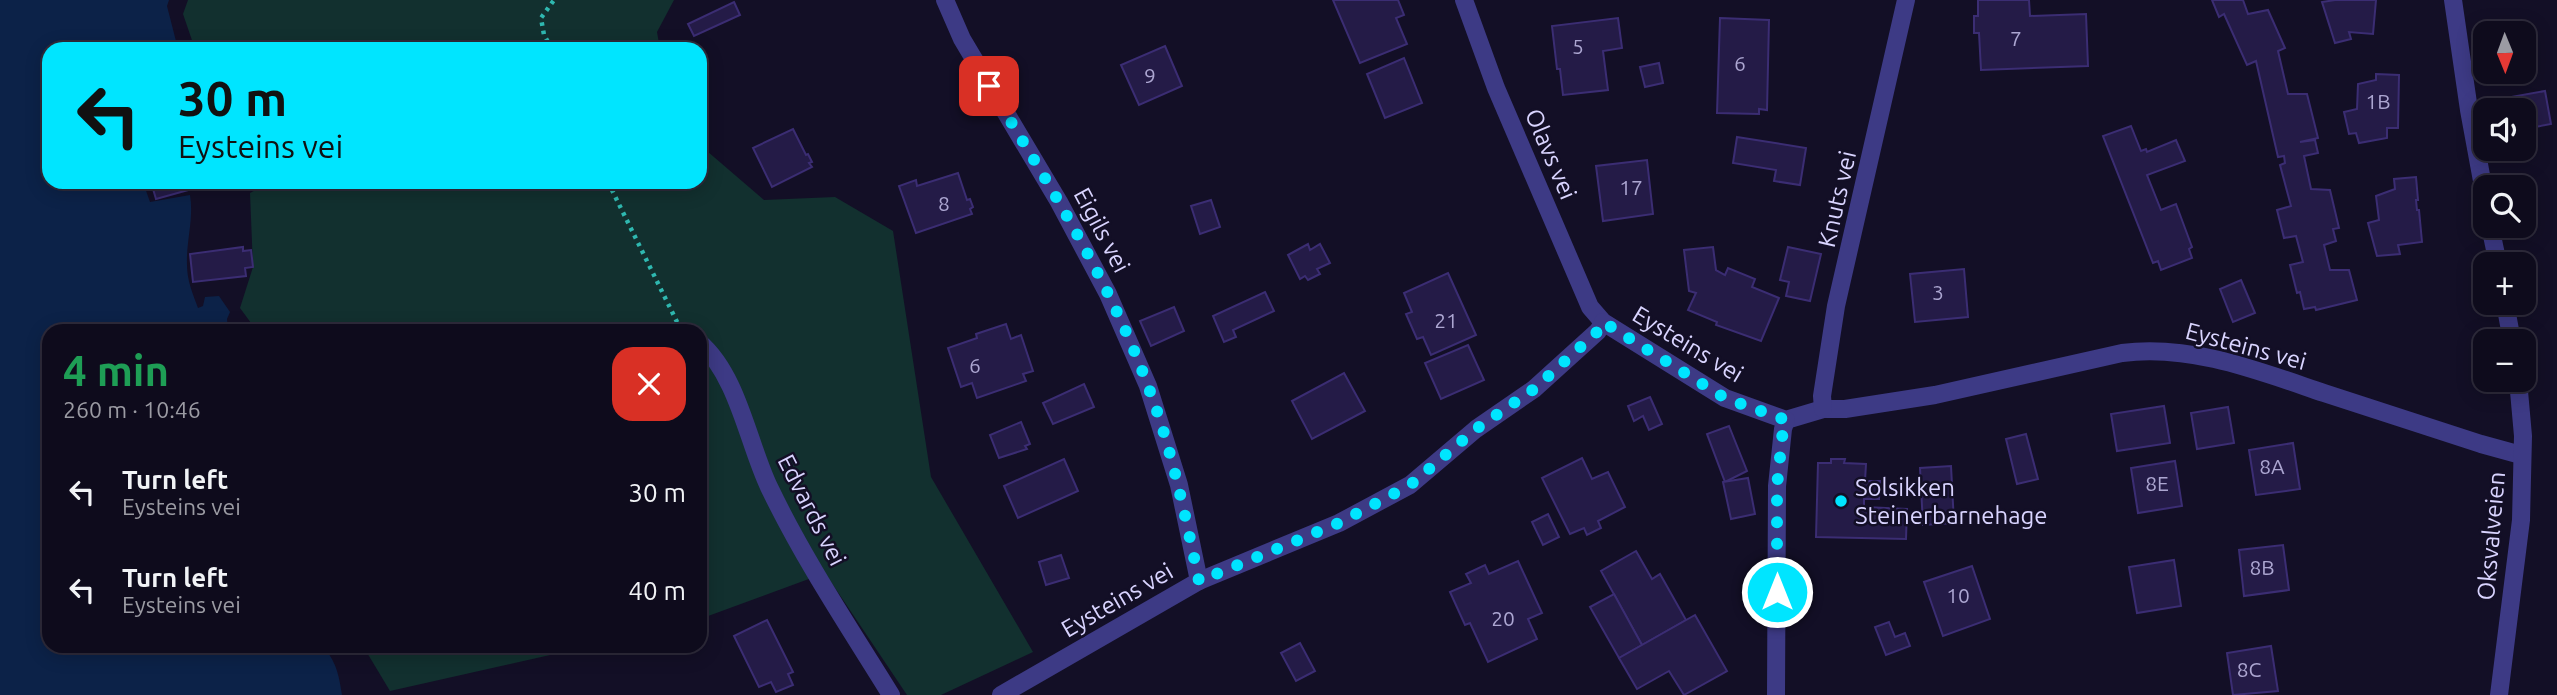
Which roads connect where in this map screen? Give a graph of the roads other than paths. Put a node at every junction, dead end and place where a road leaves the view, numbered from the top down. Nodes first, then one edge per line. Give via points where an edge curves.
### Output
1 (945, 0) edge
2 (1464, 0) edge
3 (1906, 0) edge
4 (2453, 0) edge
5 (2481, 175) edge
6 (1603, 322) junction
7 (707, 351) edge
8 (2519, 392) edge
9 (1823, 410) junction
10 (1786, 420) junction
11 (2521, 455) junction
12 (1199, 581) junction
13 (891, 695) edge
14 (1002, 695) edge
15 (1776, 695) edge
16 (2499, 695) edge

1 - 12 street, Eigils vei via 962,39 1059,202 1114,306 1148,386 1175,472
2 - 6 street, Olavs vei via 1496,88 1590,307
3 - 9 street, Knuts vei via 1836,306
4 - 5 street
6 - 10 street, Eysteins vei via 1725,398
6 - 12 street, Eysteins vei via 1534,389 1476,429 1410,485 1339,523
7 - 13 street, Edvards vei via 733,394 787,523
8 - 11 street, Oksvalveien
9 - 10 street, Eysteins vei
9 - 11 street, Eysteins vei via 1935,395 2144,350 2222,360
10 - 15 street via 1777,486
11 - 16 street, Oksvalveien via 2519,550
12 - 14 street, Eysteins vei

